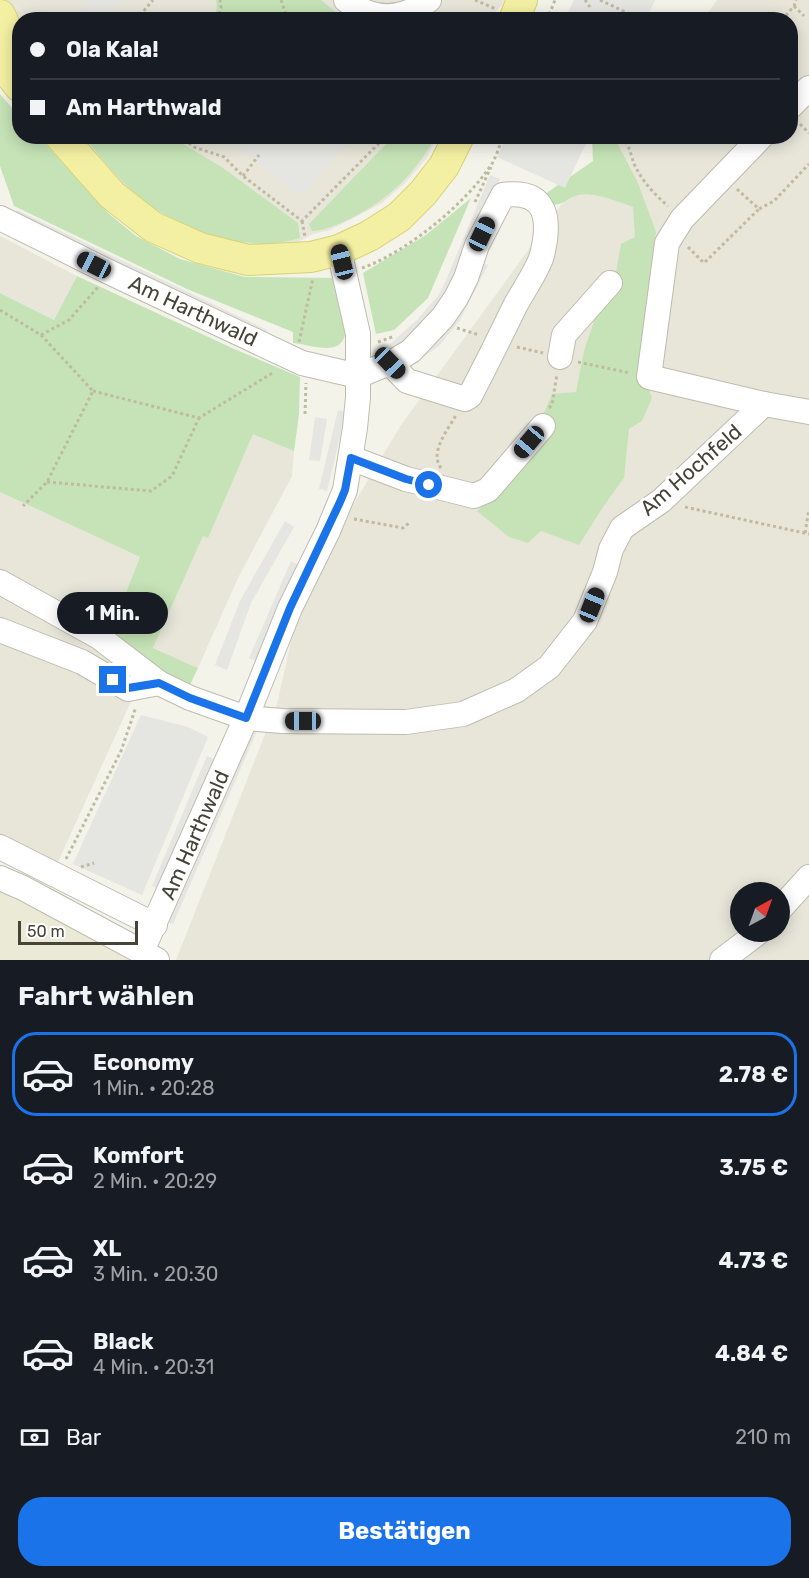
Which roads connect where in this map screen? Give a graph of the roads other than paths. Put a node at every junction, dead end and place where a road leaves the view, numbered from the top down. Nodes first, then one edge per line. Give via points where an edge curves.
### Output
1 (346, 0) edge
2 (429, 0) edge
3 (366, 12) edge
4 (408, 12) edge
5 (0, 15) edge
6 (0, 47) edge
7 (0, 62) edge
8 (12, 77) edge
9 (809, 88) edge
10 (798, 99) edge
11 (67, 144) edge
12 (455, 144) edge
13 (754, 144) edge
14 (0, 218) edge
15 (325, 253) junction
16 (610, 283) dead end
17 (560, 357) road end
18 (390, 363) junction
19 (358, 376) junction
20 (764, 404) junction
21 (809, 412) edge
22 (544, 419) road end
23 (351, 458) junction
24 (0, 582) edge
25 (0, 630) edge
26 (151, 684) junction
27 (246, 718) junction
28 (0, 847) edge
29 (0, 878) edge
30 (807, 887) edge
31 (790, 901) edge
32 (155, 925) junction
33 (746, 942) edge
34 (150, 955) edge
35 (722, 960) edge

1 - 3 street
2 - 4 street
5 - 6 main road via 6,34
7 - 8 main road
9 - 10 street
11 - 15 main road via 112,195 153,227 200,248 248,260
12 - 15 main road via 444,166 399,217 369,236
13 - 20 street, Am Hochfeld via 678,226 667,243 649,377
14 - 19 street, Am Harthwald via 300,362
15 - 19 street, Am Harthwald via 358,334
16 - 17 street via 564,335
18 - 18 street via 411,351 456,298 503,195 519,193 536,201 545,212 547,225 542,257 472,392 465,399 407,381
18 - 19 street
19 - 23 street, Am Harthwald
20 - 21 street, Am Hochfeld
20 - 27 street, Am Hochfeld via 661,501 622,528 585,621 549,667 517,690 463,714 406,722
22 - 23 street via 488,490 474,496 406,479
23 - 27 street, Am Harthwald via 335,515 290,608
24 - 26 street via 99,637
25 - 26 street via 82,662 128,688
26 - 27 street
27 - 32 street, Am Harthwald
28 - 32 street
29 - 34 street, Am Harthwald
30 - 31 street
32 - 34 street, Am Harthwald
33 - 35 street

